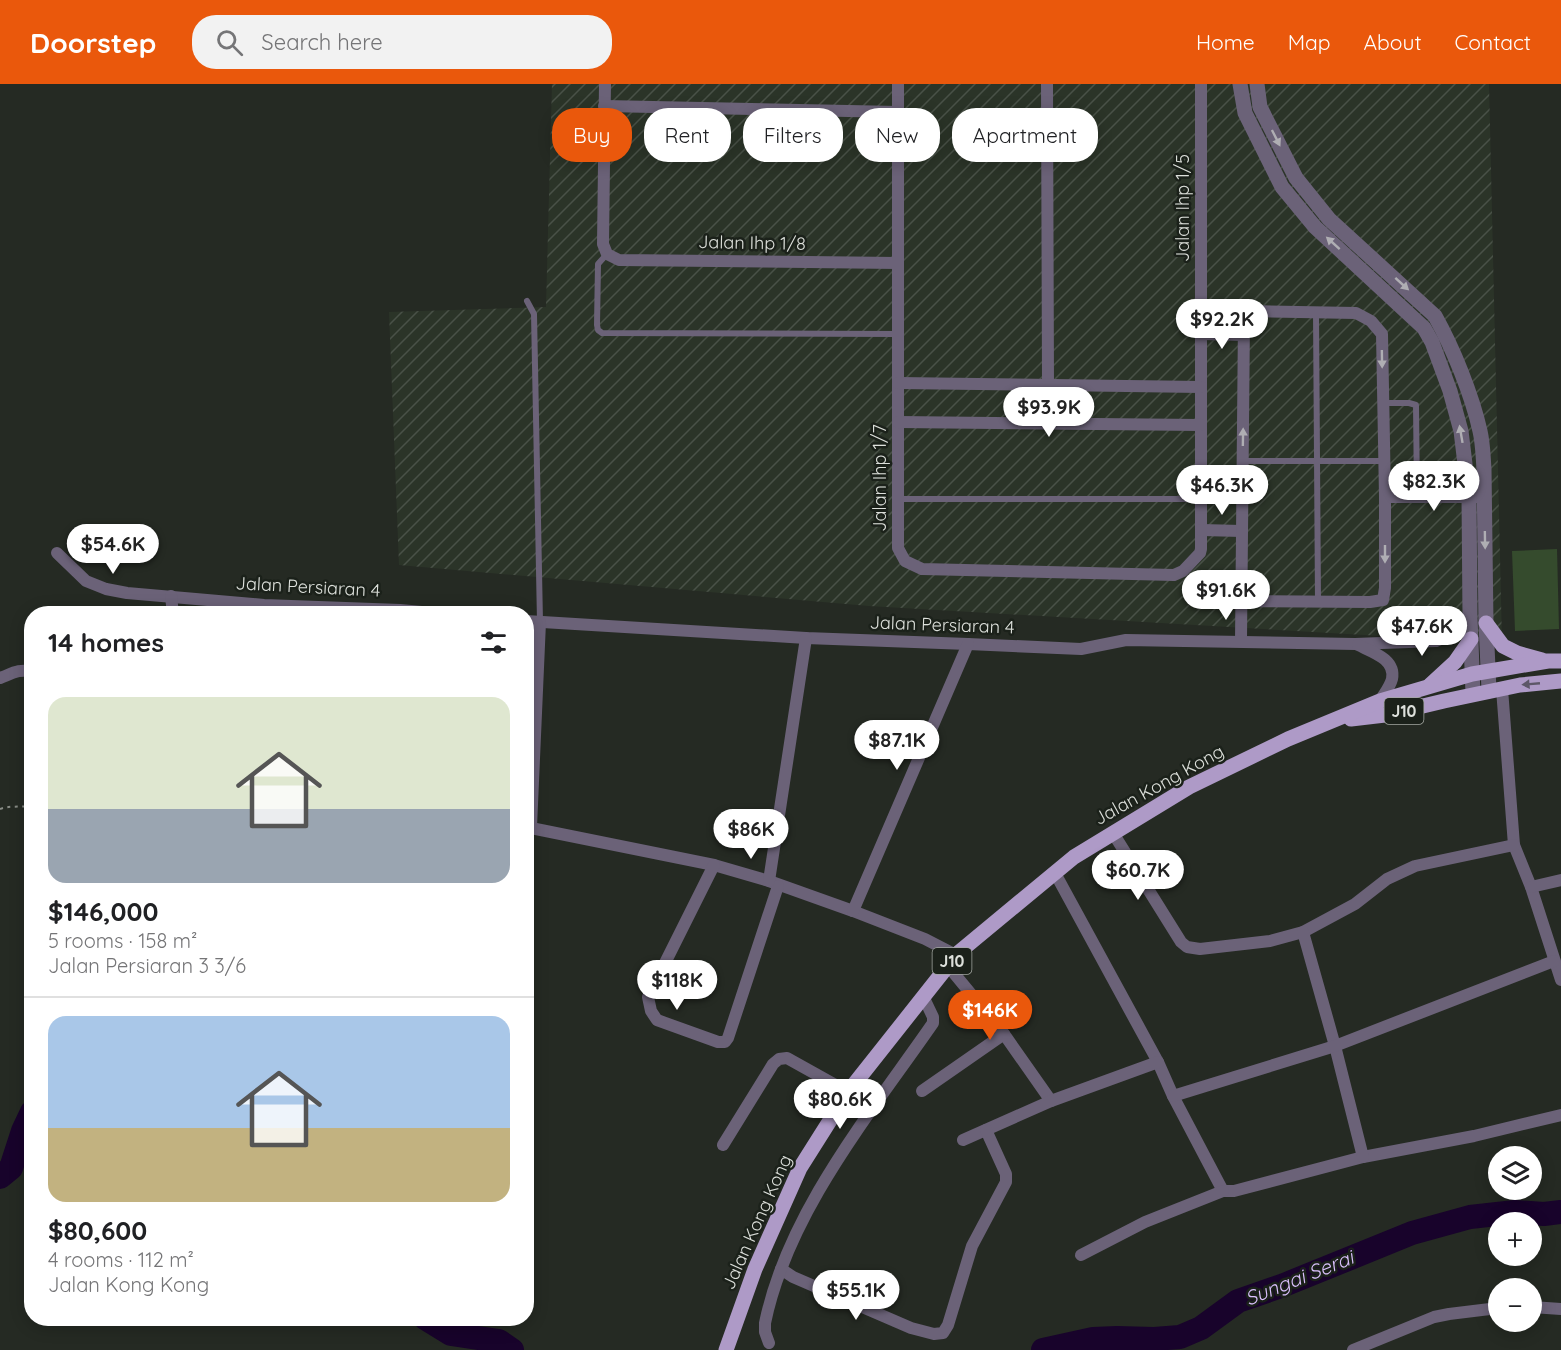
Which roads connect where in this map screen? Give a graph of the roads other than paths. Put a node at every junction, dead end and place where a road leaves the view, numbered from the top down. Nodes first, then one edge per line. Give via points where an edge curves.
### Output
1 (605, 84) edge
2 (898, 84) edge
3 (1047, 84) edge
4 (1201, 84) edge
5 (1240, 84) edge
6 (1257, 84) edge
7 (604, 106) junction
8 (898, 108) edge
9 (855, 111) edge
10 (898, 162) edge
11 (607, 254) junction
12 (898, 263) junction
13 (527, 302) dead end
14 (1316, 312) junction
15 (898, 334) junction
16 (1201, 334) junction
17 (1244, 335) junction
18 (898, 383) junction
19 (1048, 385) junction
20 (1201, 387) junction
21 (1383, 403) junction
22 (898, 422) junction
23 (1201, 425) junction
24 (1242, 461) junction
25 (1317, 461) junction
26 (1385, 461) junction
27 (1385, 497) junction
28 (1417, 497) junction
29 (1477, 497) junction
30 (898, 499) junction
31 (1201, 499) junction
32 (1201, 530) junction
33 (1242, 531) junction
34 (1201, 549) joint
35 (57, 553) dead end
36 (171, 596) junction
37 (1241, 601) junction
38 (1318, 602) junction
39 (172, 606) edge
40 (243, 606) edge
41 (1470, 618) junction
42 (534, 622) edge
43 (540, 622) junction
44 (1486, 623) junction
45 (806, 638) junction
46 (1471, 639) junction
47 (1241, 641) junction
48 (968, 644) junction
49 (1355, 644) junction
50 (1554, 661) edge
51 (24, 671) edge
52 (1489, 672) junction
53 (1472, 674) junction
54 (0, 678) edge
55 (1561, 681) edge
56 (1428, 687) junction
57 (1496, 690) junction
58 (1473, 694) junction
59 (1380, 700) junction
60 (1333, 721) junction
61 (534, 734) edge
62 (534, 828) edge
63 (1113, 833) junction
64 (1514, 845) junction
65 (714, 865) junction
66 (1055, 873) junction
67 (1561, 880) edge
68 (774, 884) junction
69 (1531, 887) junction
70 (853, 910) junction
71 (1303, 932) junction
72 (952, 961) junction
73 (1554, 961) junction
74 (1561, 980) edge
75 (923, 996) junction
76 (1004, 1034) junction
77 (1335, 1046) junction
78 (1158, 1062) junction
79 (921, 1091) dead end
80 (848, 1092) junction
81 (1173, 1096) junction
82 (1052, 1101) junction
83 (1561, 1115) edge
84 (986, 1130) junction
85 (963, 1140) dead end
86 (723, 1145) dead end
87 (1363, 1157) junction
88 (1223, 1191) junction
89 (1080, 1255) dead end
90 (781, 1269) junction
91 (1542, 1308) edge
92 (1488, 1309) edge
93 (1561, 1309) edge
94 (769, 1342) dead end
95 (726, 1350) edge
96 (1353, 1350) edge

1 - 7 street
2 - 8 street, Jalan Ihp 1/7
3 - 19 street
4 - 16 street, Jalan Ihp 1/5
29 -> 5 street via 1458,415 1424,328 1315,228 1282,187 1245,113
6 -> 29 street via 1260,107 1296,178 1329,219 1435,316 1446,336 1480,430 1484,469
7 - 9 street
7 - 11 street via 603,244
10 - 12 street, Jalan Ihp 1/7
11 - 12 street, Jalan Ihp 1/8 via 619,260
11 - 15 lane via 598,264 597,325 602,333
12 - 15 street, Jalan Ihp 1/7
13 - 43 lane via 534,314
14 - 17 street via 1249,311 1244,318
14 -> 21 street via 1356,313 1371,321 1382,334
14 - 25 lane
15 - 18 street, Jalan Ihp 1/7
16 - 17 street
16 - 20 street, Jalan Ihp 1/5
24 -> 17 street
18 - 19 street
18 - 22 street, Jalan Ihp 1/7
19 - 20 street
20 - 23 street, Jalan Ihp 1/5
21 - 26 street
21 - 28 lane via 1416,405
22 - 23 street
22 - 30 street, Jalan Ihp 1/7
23 - 31 street, Jalan Ihp 1/5
24 - 25 lane
24 - 33 street
25 - 26 lane
25 - 38 lane
26 - 27 street
27 - 28 street
27 -> 38 street via 1383,600
28 - 29 street
29 - 41 street
29 -> 44 street
30 - 31 lane
30 - 34 street, Jalan Ihp 1/7 via 898,548 905,561 922,569 1174,576
31 - 32 street, Jalan Ihp 1/5
32 - 33 street
32 - 34 street, Jalan Ihp 1/5
33 - 37 street
35 - 36 street, Jalan Persiaran 4 via 86,581 106,589
36 - 39 street
36 - 40 street, Jalan Persiaran 4
37 - 38 street
37 - 47 street
41 - 46 street
41 - 49 street, Jalan Persiaran 4 via 1455,632 1436,641
42 - 43 street, Jalan Persiaran 4
43 - 45 street, Jalan Persiaran 4
43 - 61 street
44 - 50 main road via 1503,646
44 - 52 street
45 - 48 street, Jalan Persiaran 4
45 - 68 street
46 - 53 street
46 - 56 main road via 1455,662
47 - 48 street, Jalan Persiaran 4 via 1125,640 1080,650
47 - 49 street, Jalan Persiaran 4
48 - 70 street
49 - 59 street via 1385,659 1391,668 1392,679
50 - 52 main road, Jalan Kong Kong / J10
51 - 54 street
52 - 53 main road, Jalan Kong Kong / J10
52 - 57 street
53 - 56 main road, Jalan Kong Kong / J10
53 - 58 street
55 -> 57 main road, Jalan Kong Kong / J10
56 - 59 main road, Jalan Kong Kong / J10
57 - 58 main road, Jalan Kong Kong / J10
57 - 64 street
58 - 60 main road, Jalan Kong Kong / J10 via 1385,715
59 - 60 main road, Jalan Kong Kong / J10
60 - 63 main road, Jalan Kong Kong / J10 via 1189,787
62 - 65 street
63 - 66 main road, Jalan Kong Kong / J10
63 - 71 street via 1186,947 1236,946
64 - 69 street
64 - 71 street via 1414,866
65 - 68 street
65 - 68 street via 648,997 657,1020 718,1042 728,1038
66 - 72 main road, Jalan Kong Kong / J10
66 - 78 street
67 - 69 street
68 - 70 street
69 - 73 street
70 - 72 street via 925,939
71 - 77 street
72 - 75 main road, Jalan Kong Kong / J10
72 - 76 street
73 - 74 street
73 - 77 street
75 - 80 main road, Jalan Kong Kong / J10
75 - 90 street via 933,1023 835,1164
76 - 79 street
76 - 82 street
77 - 81 street
77 - 87 street
78 - 81 street
78 - 82 street
80 - 86 street via 787,1058 779,1059 772,1064
80 - 95 main road, Jalan Kong Kong / J10 via 800,1167 755,1269
81 - 88 street
82 - 84 street
83 - 87 street
84 - 85 street
84 - 90 street via 1006,1182 972,1246 943,1333 911,1328
87 - 88 street
88 - 89 street via 1145,1222
90 - 94 street via 765,1323
91 - 93 street
92 - 96 street via 1434,1317

